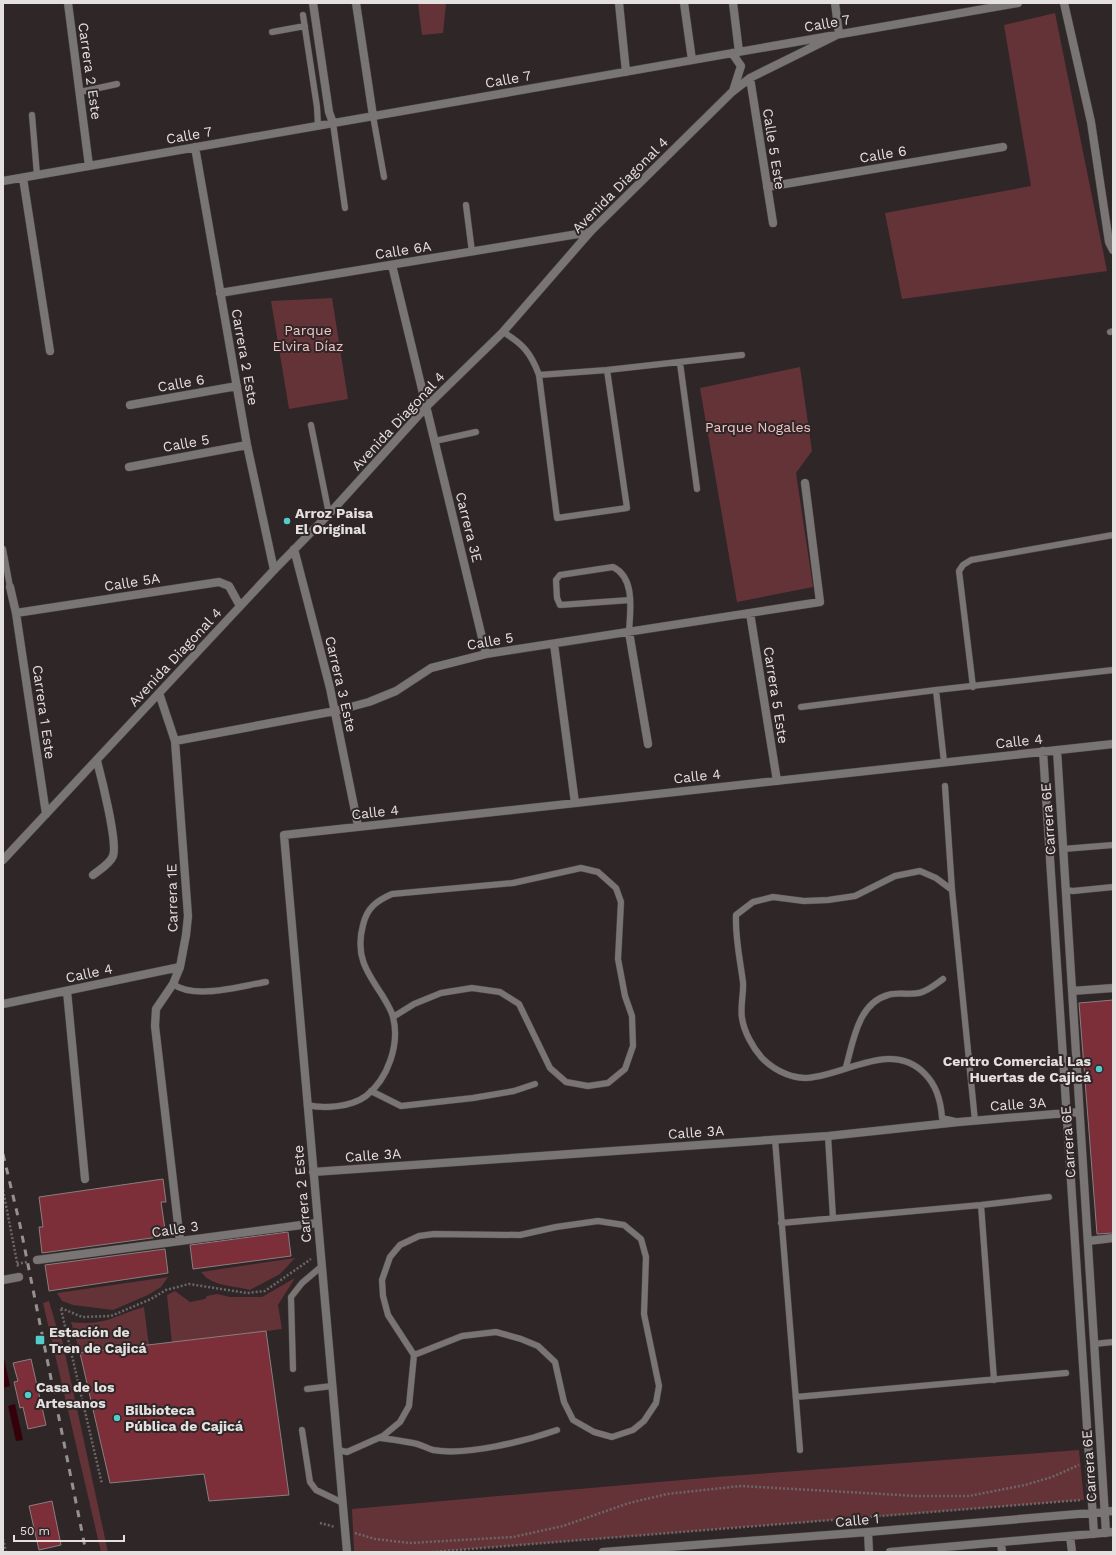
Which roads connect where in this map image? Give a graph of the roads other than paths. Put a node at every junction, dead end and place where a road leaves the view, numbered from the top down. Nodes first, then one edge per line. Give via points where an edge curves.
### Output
1 (68, 3) edge
2 (313, 3) edge
3 (356, 3) edge
4 (619, 3) edge
5 (684, 3) edge
6 (733, 3) edge
7 (835, 3) edge
8 (1018, 3) edge
9 (1064, 3) edge
10 (303, 15) dead end
11 (305, 26) junction
12 (272, 32) dead end
13 (839, 34) junction
14 (736, 52) junction
15 (692, 60) junction
16 (626, 72) junction
17 (750, 78) junction
18 (117, 84) dead end
19 (80, 92) junction
20 (732, 92) junction
21 (32, 115) dead end
22 (373, 116) junction
23 (333, 123) junction
24 (318, 126) junction
25 (195, 148) junction
26 (1003, 148) dead end
27 (89, 166) junction
28 (36, 175) junction
29 (384, 177) dead end
30 (22, 178) junction
31 (3, 181) edge
32 (767, 187) junction
33 (466, 205) dead end
34 (345, 208) dead end
35 (773, 223) dead end
36 (590, 232) junction
37 (1113, 250) edge
38 (472, 252) junction
39 (392, 265) junction
40 (220, 293) junction
41 (503, 332) junction
42 (50, 351) dead end
43 (742, 355) dead end
44 (680, 363) junction
45 (607, 370) junction
46 (539, 375) junction
47 (237, 386) junction
48 (130, 405) dead end
49 (426, 407) junction
50 (311, 425) dead end
51 (476, 432) dead end
52 (435, 441) junction
53 (247, 445) junction
54 (129, 467) dead end
55 (805, 483) dead end
56 (697, 489) dead end
57 (329, 514) junction
58 (1113, 535) edge
59 (3, 549) edge
60 (294, 549) junction
61 (274, 570) junction
62 (10, 587) joint
63 (630, 600) junction
64 (240, 606) junction
65 (16, 613) junction
66 (750, 613) junction
67 (629, 632) junction
68 (554, 644) junction
69 (486, 654) junction
70 (1113, 670) edge
71 (972, 686) junction
72 (936, 690) junction
73 (159, 693) junction
74 (801, 707) dead end
75 (335, 712) junction
76 (175, 741) junction
77 (648, 744) dead end
78 (1113, 744) edge
79 (1057, 750) junction
80 (1043, 752) junction
81 (96, 761) junction
82 (944, 762) junction
83 (777, 780) junction
84 (945, 786) dead end
85 (575, 803) junction
86 (46, 814) junction
87 (358, 826) junction
88 (284, 835) joint
89 (1113, 845) edge
90 (1063, 849) junction
91 (3, 860) edge
92 (93, 875) dead end
93 (1113, 887) edge
94 (952, 890) junction
95 (1066, 890) junction
96 (180, 967) junction
97 (943, 979) dead end
98 (266, 982) dead end
99 (173, 984) junction
100 (1113, 988) edge
101 (67, 991) junction
102 (1072, 991) junction
103 (3, 1004) edge
104 (393, 1017) junction
105 (846, 1067) junction
106 (536, 1084) dead end
107 (371, 1091) junction
108 (308, 1105) junction
109 (1080, 1112) junction
110 (1066, 1114) junction
111 (976, 1120) junction
112 (959, 1122) junction
113 (828, 1136) junction
114 (775, 1139) junction
115 (313, 1172) junction
116 (85, 1179) dead end
117 (1049, 1197) dead end
118 (981, 1205) junction
119 (833, 1218) junction
120 (781, 1222) junction
121 (317, 1223) junction
122 (1113, 1238) edge
123 (180, 1241) junction
124 (1088, 1241) junction
125 (37, 1260) dead end
126 (322, 1266) junction
127 (19, 1277) road end
128 (3, 1280) edge
129 (1113, 1342) edge
130 (1094, 1344) junction
131 (414, 1355) junction
132 (293, 1369) dead end
133 (1066, 1373) dead end
134 (994, 1380) junction
135 (332, 1386) junction
136 (307, 1389) dead end
137 (796, 1397) junction
138 (302, 1430) dead end
139 (557, 1430) dead end
140 (380, 1438) junction
141 (338, 1450) junction
142 (800, 1450) dead end
143 (343, 1503) junction
144 (1109, 1511) edge
145 (1092, 1512) junction
146 (868, 1532) junction
147 (1109, 1533) edge
148 (1094, 1534) junction
149 (1070, 1536) junction
150 (1001, 1542) junction
151 (948, 1549) edge
152 (347, 1552) edge
153 (604, 1552) edge
154 (869, 1552) edge
155 (890, 1552) edge
156 (1002, 1552) edge
157 (1072, 1552) edge

1 - 19 street, Carrera 2 Este
2 - 23 street via 329,112
3 - 22 street
4 - 16 street
5 - 15 street
6 - 14 street
7 - 13 street
8 - 13 street, Calle 7
9 - 37 street via 1090,122 1109,242
10 - 11 lane
11 - 12 lane
11 - 24 lane
13 - 14 street, Calle 7
13 - 17 street, Avenida Diagonal 4
14 - 15 street, Calle 7
14 - 20 street via 741,66
15 - 16 street, Calle 7
16 - 22 street, Calle 7
17 - 20 street, Avenida Diagonal 4
17 - 32 street, Calle 5 Este
18 - 19 lane
19 - 27 street, Carrera 2 Este
20 - 36 street, Avenida Diagonal 4
21 - 28 lane
22 - 23 street, Calle 7
22 - 29 lane
23 - 24 street, Calle 7
23 - 34 lane
24 - 25 street, Calle 7
25 - 27 street, Calle 7
25 - 40 street, Carrera 2 Este
26 - 32 street, Calle 6
27 - 28 street, Calle 7
28 - 30 street, Calle 7
30 - 31 street, Calle 7
30 - 42 street
32 - 35 street, Calle 5 Este
33 - 38 lane
36 - 38 street, Calle 6A
36 - 41 street, Avenida Diagonal 4
38 - 39 street, Calle 6A
39 - 40 street, Calle 6A
39 - 49 street, Carrera 3E
40 - 47 street, Carrera 2 Este
41 - 46 lane via 521,343 534,361
41 - 49 street, Avenida Diagonal 4
43 - 44 lane
44 - 45 lane
44 - 56 lane
45 - 46 lane
45 - 46 lane via 627,508 557,518
47 - 48 street, Calle 6
47 - 53 street, Carrera 2 Este
49 - 52 street, Carrera 3E
49 - 57 street, Avenida Diagonal 4
50 - 57 lane
51 - 52 lane
52 - 69 street, Carrera 3E
53 - 54 street, Calle 5
53 - 61 street, Carrera 2 Este
55 - 66 street, Calle 5 via 820,602
57 - 60 street, Avenida Diagonal 4
58 - 71 lane via 971,560 963,565 959,572
59 - 62 lane
60 - 61 street, Avenida Diagonal 4
60 - 75 street, Carrera 3 Este
61 - 64 street, Avenida Diagonal 4
62 - 65 street, Carrera 1 Este
63 - 63 lane via 560,605 556,580 560,575 613,567 621,571 628,584
63 - 67 lane
64 - 65 street, Calle 5A via 229,586 219,582
64 - 73 street, Avenida Diagonal 4
65 - 86 street, Carrera 1 Este
66 - 67 street, Calle 5
66 - 83 street, Carrera 5 Este
67 - 68 street, Calle 5
67 - 77 street
68 - 69 street, Calle 5
68 - 85 street
69 - 75 street, Calle 5 via 431,668 396,691
70 - 71 lane
71 - 72 lane
72 - 74 lane
72 - 82 lane
73 - 76 street, Carrera 1E
73 - 81 street, Avenida Diagonal 4
75 - 76 street, Calle 5
75 - 87 street, Carrera 3 Este
76 - 96 street, Carrera 1E via 188,916
78 - 79 street, Calle 4
79 - 80 street, Calle 4
79 - 90 street, Carrera 6E
80 - 82 street, Calle 4
80 - 110 street, Carrera 6E
81 - 86 street, Avenida Diagonal 4
81 - 92 street via 112,830 113,857
82 - 83 street, Calle 4
83 - 85 street, Calle 4
84 - 94 lane
85 - 87 street, Calle 4
86 - 91 street, Avenida Diagonal 4
87 - 88 street, Calle 4
88 - 108 street, Carrera 2 Este
89 - 90 lane
90 - 95 street, Carrera 6E
93 - 95 lane
94 - 105 lane via 936,878 920,871 895,876 855,896 812,901 773,897 753,902 736,915 735,932 743,982 742,1018 755,1050 771,1068 791,1076 813,1078
94 - 111 lane
95 - 102 street, Carrera 6E
96 - 99 street, Carrera 1E
96 - 101 street, Calle 4
97 - 105 lane via 919,993 888,995 873,1003 860,1022
98 - 99 lane via 201,992 179,988
99 - 123 street, Carrera 1E via 156,1010 155,1026
100 - 102 street
101 - 103 street, Calle 4
101 - 116 street
102 - 109 street, Carrera 6E
104 - 104 lane via 360,956 359,938 365,918 376,900 392,894 513,883 581,868 598,872 616,888 621,902 618,959 625,996 632,1016 633,1046 625,1069 608,1083 588,1086 566,1082 550,1068 519,1004 500,992 472,988 441,993 414,1004
104 - 107 lane via 394,1050 386,1069
105 - 112 lane via 884,1059 903,1060 918,1067 930,1079 938,1093 942,1118
106 - 107 lane via 486,1096 401,1106
107 - 108 lane via 348,1104 317,1107
108 - 115 street, Carrera 2 Este
109 - 110 street, Calle 3A
109 - 124 street, Carrera 6E
110 - 111 street, Calle 3A
110 - 145 street, Carrera 6E
111 - 112 street, Calle 3A
112 - 113 street, Calle 3A
113 - 114 street, Calle 3A
113 - 119 lane
114 - 115 street, Calle 3A
114 - 120 lane
115 - 121 street, Carrera 2 Este
117 - 118 lane
118 - 119 lane
118 - 134 lane
119 - 120 lane
120 - 137 lane
121 - 123 street, Calle 3
121 - 126 street, Carrera 2 Este
122 - 124 street
123 - 125 street, Calle 3
124 - 130 street, Carrera 6E
126 - 132 lane via 311,1274 291,1297
126 - 135 street, Carrera 2 Este
127 - 128 street
129 - 130 lane
130 - 144 street, Carrera 6E
131 - 131 lane via 388,1316 382,1296 382,1280 390,1257 400,1245 427,1235 520,1235 598,1221 624,1225 641,1239 646,1257 644,1314 659,1386 656,1403 644,1421 633,1430 612,1437 594,1432 573,1420 564,1402 555,1362 538,1346 521,1339 496,1332 462,1336
131 - 140 lane via 409,1406 400,1422
133 - 134 lane
134 - 137 lane
135 - 136 lane
135 - 141 street, Carrera 2 Este
137 - 142 lane
138 - 143 lane via 310,1482 316,1490
139 - 140 lane via 500,1446 453,1451 434,1450 414,1443
140 - 141 lane via 347,1452
141 - 143 street, Carrera 2 Este
143 - 152 street, Carrera 2 Este
144 - 145 street, Calle 1
144 - 147 street, Carrera 6E
145 - 146 street, Calle 1
145 - 148 street, Carrera 6E
146 - 153 street, Calle 1
146 - 154 street
147 - 148 street
148 - 149 street
149 - 150 street
149 - 157 street
150 - 151 street
150 - 156 street
151 - 155 street

